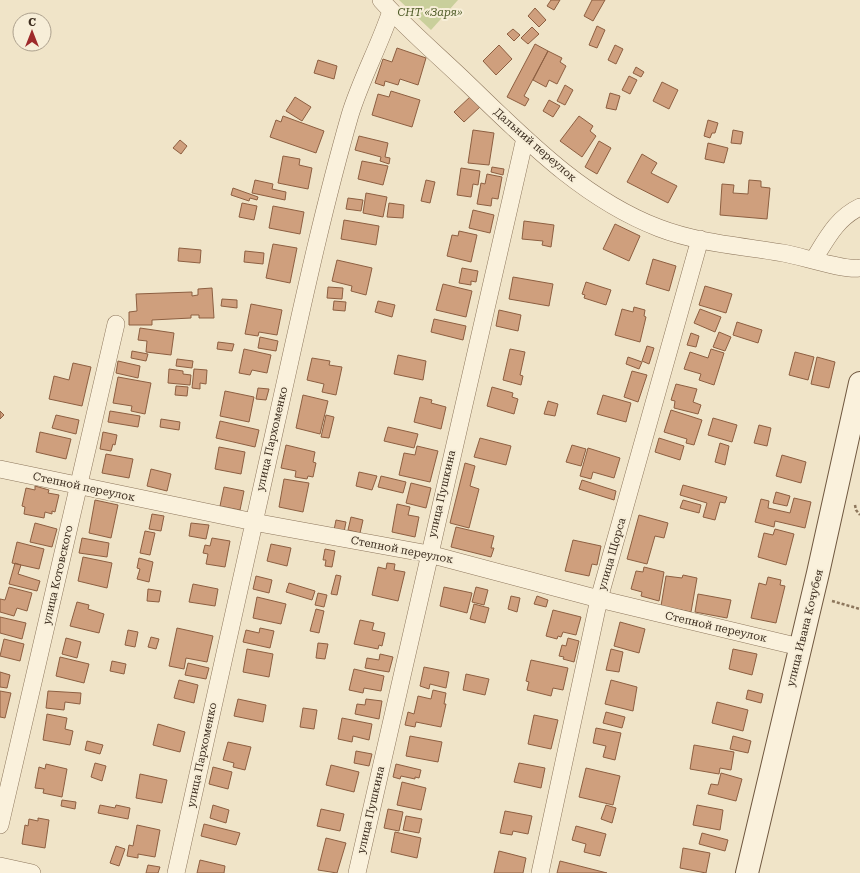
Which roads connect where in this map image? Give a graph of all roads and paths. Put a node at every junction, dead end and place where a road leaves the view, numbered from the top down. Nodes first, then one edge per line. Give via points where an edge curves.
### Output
1 (386, 6) edge
2 (525, 138) junction
3 (860, 207) edge
4 (700, 239) junction
5 (814, 259) junction
6 (840, 266) junction
7 (860, 268) edge
8 (860, 282) edge
9 (116, 324) dead end
10 (860, 383) edge
11 (0, 469) edge
12 (79, 486) junction
13 (254, 522) junction
14 (428, 554) junction
15 (812, 596) junction
16 (599, 598) junction
17 (860, 609) edge
18 (800, 647) junction
19 (0, 825) edge
20 (0, 866) edge
21 (32, 873) edge
22 (176, 873) edge
23 (356, 873) edge
24 (540, 873) edge
25 (747, 873) edge

1 - 2 street, Дальний переулок
1 - 13 street, улица Пархоменко via 384,33 365,72 350,115
2 - 4 street, Дальний переулок via 570,178 620,209 660,228
2 - 14 street, улица Пушкина
3 - 5 street via 851,211 834,226
4 - 5 street, Дальний переулок
4 - 16 street, улица Щорса
5 - 6 street, Дальний переулок
6 - 7 street
6 - 8 street
9 - 12 street, улица Котовского
10 - 15 street, улица Ивана Кочубея
11 - 12 street, Степной переулок
12 - 13 street, Степной переулок
12 - 19 street, улица Котовского
13 - 14 street, Степной переулок
13 - 22 street, улица Пархоменко
14 - 16 street, Степной переулок
14 - 23 street, улица Пушкина
15 - 17 path
15 - 18 street, улица Ивана Кочубея
16 - 18 street, Степной переулок
16 - 24 street, улица Щорса
18 - 25 street, улица Ивана Кочубея
20 - 21 street

